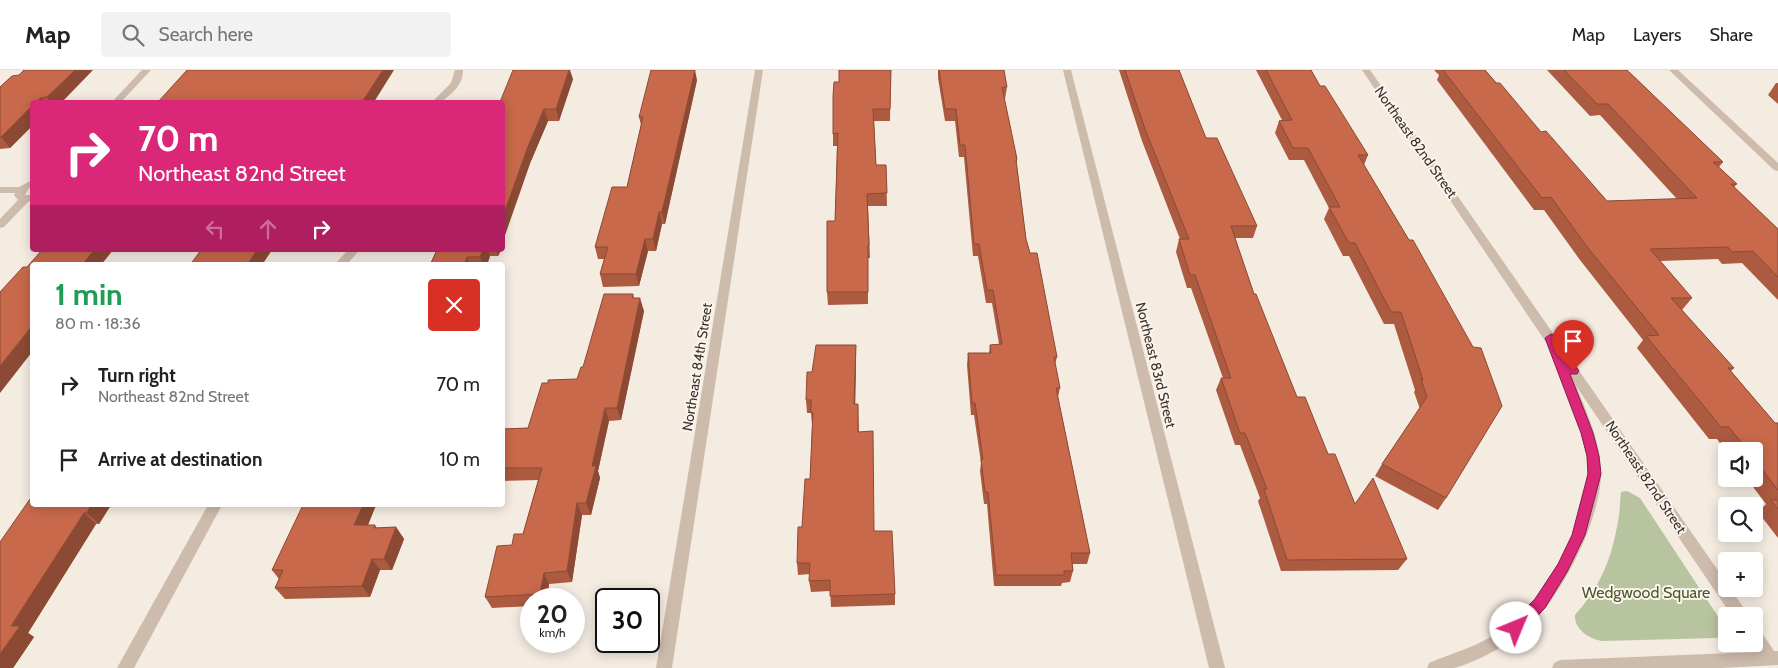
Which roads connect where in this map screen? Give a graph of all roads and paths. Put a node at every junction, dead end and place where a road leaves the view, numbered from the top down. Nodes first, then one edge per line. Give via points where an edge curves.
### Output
1 (147, 70) edge
2 (459, 70) edge
3 (760, 70) edge
4 (1067, 70) edge
5 (1366, 70) edge
6 (1673, 70) edge
7 (118, 100) edge
8 (438, 100) edge
9 (1778, 168) edge
10 (0, 190) edge
11 (26, 195) edge
12 (0, 225) edge
13 (352, 252) edge
14 (343, 262) edge
15 (1551, 338) junction
16 (214, 507) edge
17 (1735, 607) edge
18 (1763, 645) edge
19 (1774, 658) edge
20 (125, 668) edge
21 (664, 668) edge
22 (1217, 668) edge
23 (1436, 668) edge
24 (1560, 668) edge

1 - 7 street
2 - 8 street via 456,83
3 - 21 street, Northeast 84th Street
4 - 22 street, Northeast 83rd Street
5 - 15 street, Northeast 82nd Street
6 - 9 street
10 - 11 street
11 - 12 street
13 - 14 street
15 - 17 street, Northeast 82nd Street
15 - 23 street, Northeast 82nd Street via 1593,456 1594,474 1579,535 1563,568 1525,620 1507,636
16 - 20 street
18 - 19 street
19 - 24 street

